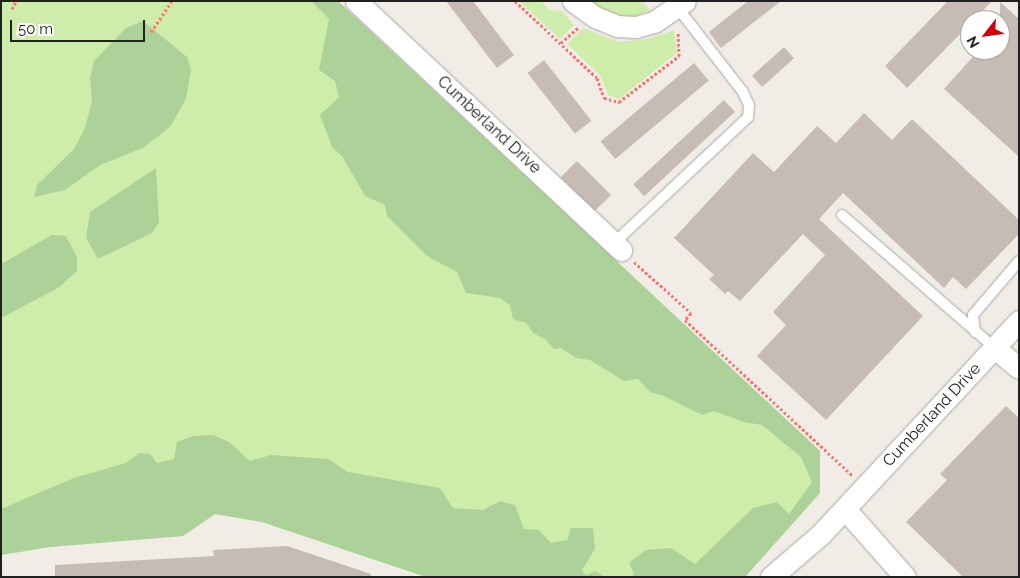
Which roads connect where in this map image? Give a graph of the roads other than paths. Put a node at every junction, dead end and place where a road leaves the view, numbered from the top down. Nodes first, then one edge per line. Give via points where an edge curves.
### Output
1 (356, 1) edge
2 (573, 1) edge
3 (681, 4) edge
4 (842, 215) dead end
5 (617, 246) joint
6 (1019, 261) edge
7 (1019, 322) edge
8 (976, 333) junction
9 (995, 348) junction
10 (1019, 368) edge
11 (846, 508) junction
12 (771, 577) edge
13 (905, 577) edge

1 - 5 street, Cumberland Drive
2 - 3 street via 595,18 617,26 636,27 654,22
3 - 5 lane via 743,92 749,105 748,117
4 - 8 lane
6 - 8 lane via 973,315
7 - 9 street, Cumberland Drive
8 - 9 lane
9 - 10 street
9 - 11 street, Cumberland Drive
11 - 12 street, Cumberland Drive
11 - 13 street

